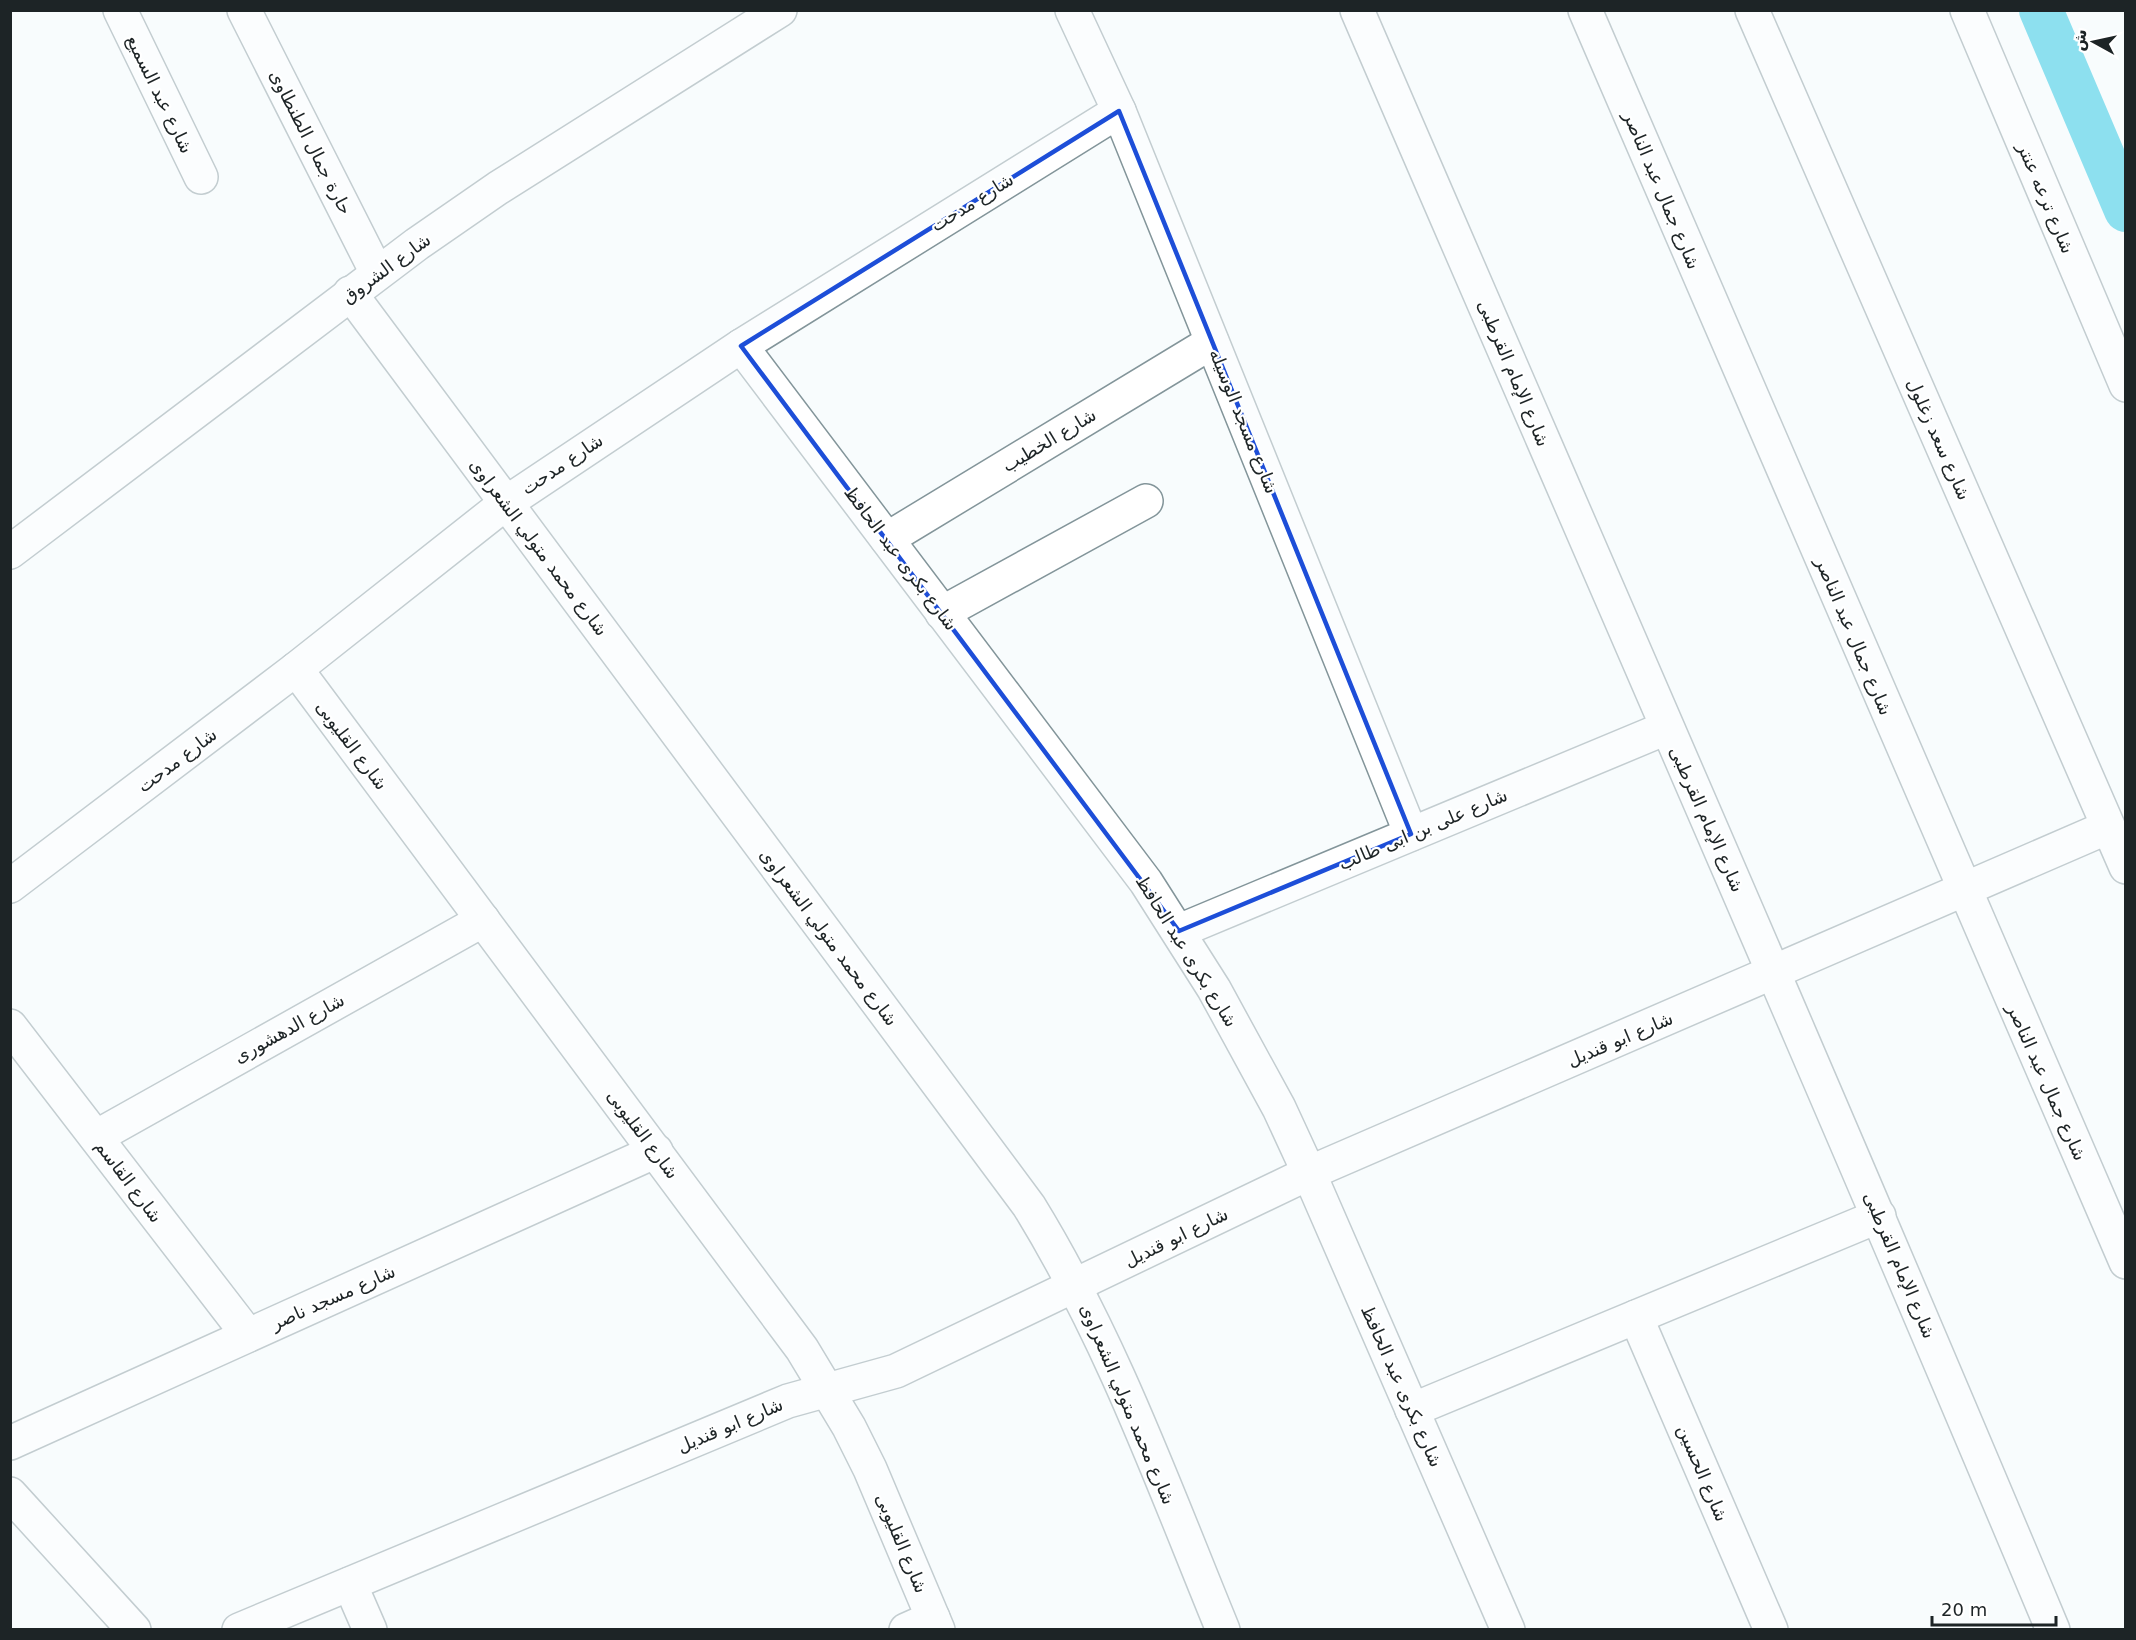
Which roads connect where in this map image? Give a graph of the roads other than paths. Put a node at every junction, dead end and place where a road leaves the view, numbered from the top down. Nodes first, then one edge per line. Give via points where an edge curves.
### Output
1 (120, 10) edge
2 (244, 10) edge
3 (780, 10) edge
4 (1072, 10) edge
5 (1357, 10) edge
6 (1585, 10) edge
7 (1752, 10) edge
8 (1967, 10) edge
9 (1119, 111) junction
10 (201, 177) dead end
11 (377, 273) junction
12 (350, 293) junction
13 (1212, 342) junction
14 (741, 346) junction
15 (2126, 385) edge
16 (1146, 501) dead end
17 (506, 503) junction
18 (887, 539) junction
19 (10, 552) edge
20 (942, 613) junction
21 (296, 669) junction
22 (1666, 728) junction
23 (2108, 828) junction
24 (1411, 834) junction
25 (2126, 867) edge
26 (10, 886) edge
27 (1964, 891) junction
28 (483, 920) junction
29 (1179, 931) junction
30 (1775, 972) junction
31 (10, 1026) edge
32 (96, 1137) junction
33 (656, 1151) junction
34 (1309, 1173) junction
35 (1879, 1216) junction
36 (2126, 1262) edge
37 (1076, 1285) junction
38 (1636, 1317) junction
39 (248, 1335) junction
40 (827, 1389) junction
41 (1412, 1410) junction
42 (10, 1443) edge
43 (10, 1494) edge
44 (350, 1584) junction
45 (926, 1626) edge
46 (134, 1629) edge
47 (239, 1629) edge
48 (370, 1629) edge
49 (1223, 1629) edge
50 (1508, 1629) edge
51 (1771, 1629) edge
52 (2054, 1629) edge

1 - 10 street, شارع عبد السميع
2 - 11 street, حارة جمال الطنطاوى
3 - 11 street, شارع الشروق via 498,188
4 - 9 street, شارع مسجد الوسيله
5 - 22 street, شارع الإمام القرطبى
6 - 27 street, شارع جمال عبد الناصر
7 - 23 street, شارع سعد زغلول
8 - 15 street, شارع ترعه عنتر
9 - 13 street, شارع مسجد الوسيله
9 - 14 street, شارع مدحت
11 - 12 street, شارع الشروق
12 - 17 street, شارع محمد متولي الشعراوى
12 - 19 street, شارع الشروق
13 - 18 street, شارع الخطيب
13 - 24 street, شارع مسجد الوسيله
14 - 17 street, شارع مدحت
14 - 18 street, شارع بكرى عبد الحافظ
16 - 20 street
17 - 21 street, شارع مدحت
17 - 37 street, شارع محمد متولي الشعراوى via 1029,1206
18 - 20 street, شارع بكرى عبد الحافظ
20 - 29 street, شارع بكرى عبد الحافظ
21 - 26 street, شارع مدحت
21 - 28 street, شارع القليوبى
22 - 24 street, شارع على بن ابى طالب
22 - 30 street, شارع الإمام القرطبى
23 - 25 street, شارع سعد زغلول
23 - 27 street, شارع ابو قنديل
24 - 29 street, شارع على بن ابى طالب
27 - 30 street, شارع ابو قنديل
27 - 36 street, شارع جمال عبد الناصر
28 - 32 street, شارع الدهشورى
28 - 33 street, شارع القليوبى
29 - 34 street, شارع بكرى عبد الحافظ via 1248,1048
30 - 34 street, شارع ابو قنديل
30 - 35 street, شارع الإمام القرطبى
31 - 32 street, شارع القاسم
32 - 39 street, شارع القاسم
33 - 39 street, شارع مسجد ناصر
33 - 40 street, شارع القليوبى via 777,1313
34 - 37 street, شارع ابو قنديل
34 - 41 street, شارع بكرى عبد الحافظ
35 - 38 street
35 - 52 street, شارع الإمام القرطبى
37 - 40 street, شارع ابو قنديل via 896,1371
37 - 49 street, شارع محمد متولي الشعراوى via 1112,1358
38 - 41 street
38 - 51 street, شارع الحسين
39 - 42 street, شارع مسجد ناصر
40 - 44 street, شارع ابو قنديل via 767,1410
40 - 45 street, شارع القليوبى via 870,1469
41 - 50 street, شارع بكرى عبد الحافظ
43 - 46 street
44 - 47 street, شارع ابو قنديل
44 - 48 street

